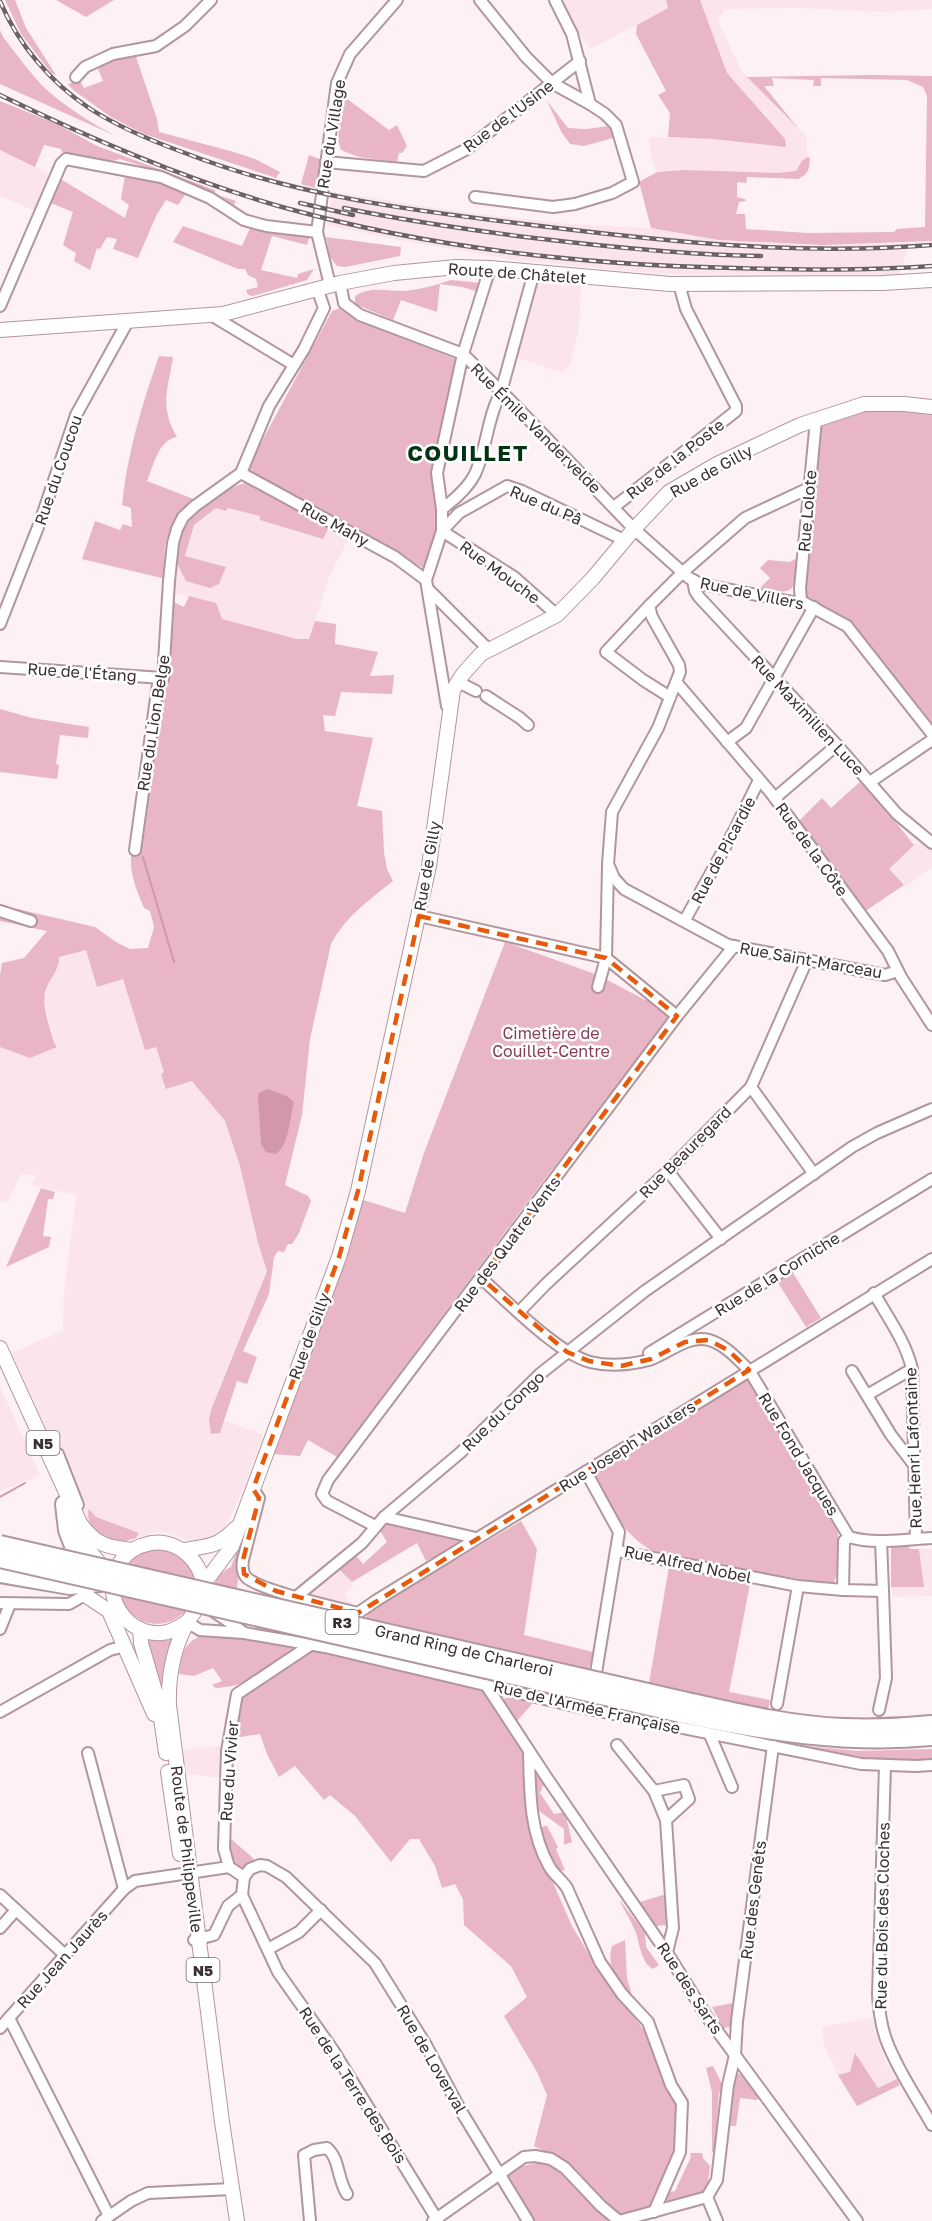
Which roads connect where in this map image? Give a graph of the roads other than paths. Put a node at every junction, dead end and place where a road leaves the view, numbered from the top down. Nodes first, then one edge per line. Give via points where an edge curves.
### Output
1 (211, 0) edge
2 (397, 0) edge
3 (480, 0) edge
4 (555, 0) edge
5 (580, 61) junction
6 (76, 77) dead end
7 (552, 83) junction
8 (590, 104) junction
9 (326, 162) junction
10 (475, 197) dead end
11 (317, 232) junction
12 (490, 268) junction
13 (534, 272) junction
14 (932, 281) edge
15 (679, 284) junction
16 (329, 286) junction
17 (344, 303) junction
18 (0, 306) edge
19 (324, 308) junction
20 (212, 315) junction
21 (128, 321) junction
22 (0, 329) edge
23 (463, 354) junction
24 (294, 365) junction
25 (501, 392) junction
26 (932, 407) edge
27 (816, 420) junction
28 (240, 473) junction
29 (809, 488) junction
30 (614, 507) junction
31 (442, 509) junction
32 (634, 529) junction
33 (442, 531) junction
34 (624, 540) junction
35 (683, 572) junction
36 (693, 580) junction
37 (427, 585) junction
38 (801, 601) junction
39 (649, 606) junction
40 (814, 607) junction
41 (557, 615) junction
42 (0, 624) edge
43 (488, 649) junction
44 (0, 667) edge
45 (163, 678) junction
46 (774, 678) junction
47 (458, 682) junction
48 (677, 683) junction
49 (476, 691) dead end
50 (486, 696) dead end
51 (670, 697) junction
52 (449, 717) junction
53 (528, 725) dead end
54 (930, 728) edge
55 (932, 740) edge
56 (727, 742) junction
57 (837, 745) junction
58 (759, 780) junction
59 (870, 782) junction
60 (775, 798) junction
61 (932, 843) edge
62 (135, 850) dead end
63 (608, 864) junction
64 (0, 911) edge
65 (419, 916) junction
66 (685, 920) junction
67 (31, 921) dead end
68 (734, 946) junction
69 (606, 958) junction
70 (807, 960) junction
71 (898, 971) junction
72 (598, 987) dead end
73 (677, 1016) junction
74 (932, 1025) edge
75 (751, 1087) junction
76 (932, 1109) edge
77 (668, 1171) junction
78 (814, 1174) junction
79 (932, 1179) edge
80 (721, 1239) junction
81 (932, 1258) edge
82 (481, 1278) junction
83 (874, 1293) junction
84 (519, 1312) junction
85 (0, 1348) edge
86 (567, 1352) junction
87 (621, 1366) junction
88 (0, 1367) edge
89 (912, 1370) junction
90 (749, 1371) junction
91 (852, 1371) dead end
92 (867, 1395) junction
93 (58, 1454) dead end
94 (914, 1465) junction
95 (586, 1472) junction
96 (253, 1489) junction
97 (64, 1504) junction
98 (384, 1517) junction
99 (239, 1524) junction
100 (375, 1526) junction
101 (90, 1536) junction
102 (849, 1537) junction
103 (476, 1538) junction
104 (932, 1538) edge
105 (916, 1539) junction
106 (881, 1541) junction
107 (0, 1544) edge
108 (132, 1550) junction
109 (184, 1550) junction
110 (618, 1551) junction
111 (0, 1559) edge
112 (0, 1574) edge
113 (113, 1579) junction
114 (0, 1580) edge
115 (70, 1586) junction
116 (203, 1586) junction
117 (798, 1586) junction
118 (843, 1590) junction
119 (883, 1591) junction
120 (85, 1595) junction
121 (296, 1597) junction
122 (5, 1604) edge
123 (200, 1604) junction
124 (114, 1606) junction
125 (358, 1612) junction
126 (187, 1622) junction
127 (0, 1629) edge
128 (140, 1629) junction
129 (244, 1633) junction
130 (312, 1644) junction
131 (125, 1646) junction
132 (343, 1650) junction
133 (486, 1684) junction
134 (777, 1704) dead end
135 (682, 1707) junction
136 (590, 1709) junction
137 (879, 1710) dead end
138 (0, 1712) edge
139 (932, 1724) edge
140 (162, 1732) junction
141 (710, 1735) junction
142 (932, 1737) edge
143 (617, 1745) dead end
144 (773, 1746) junction
145 (529, 1750) junction
146 (88, 1753) dead end
147 (932, 1765) edge
148 (885, 1766) junction
149 (732, 1787) dead end
150 (654, 1791) junction
151 (666, 1820) junction
152 (229, 1867) junction
153 (187, 1872) junction
154 (244, 1877) junction
155 (124, 1889) junction
156 (0, 1895) edge
157 (242, 1895) junction
158 (16, 1910) junction
159 (321, 1910) junction
160 (0, 1928) edge
161 (196, 1940) junction
162 (268, 1949) junction
163 (667, 1952) junction
164 (65, 1955) junction
165 (9, 2018) junction
166 (0, 2028) edge
167 (735, 2055) junction
168 (932, 2125) edge
169 (500, 2174) junction
170 (229, 2189) junction
171 (347, 2194) dead end
172 (707, 2197) junction
173 (654, 2212) junction
174 (106, 2218) edge
175 (436, 2220) edge
176 (231, 2221) edge
177 (237, 2221) edge
178 (310, 2221) edge
179 (528, 2221) edge
180 (717, 2221) edge
181 (857, 2221) edge

1 - 6 street via 185,26 156,46 113,54 85,67
2 - 9 street, Rue du Village via 342,68
3 - 7 street
4 - 5 street
5 - 7 street, Rue de l'Usine
5 - 8 street
7 - 8 street
7 - 9 street, Rue de l'Usine via 467,149 424,171
8 - 10 street via 616,125 633,182 608,194 553,207
9 - 11 street, Rue du Village
11 - 16 street, Rue du Village
11 - 18 street via 244,220 210,198 160,177 66,159
12 - 13 main road, Route de Châtelet
12 - 16 main road, Route de Châtelet via 394,273
12 - 23 street
13 - 15 main road, Route de Châtelet
13 - 25 street
14 - 15 main road, Route de Châtelet
15 - 30 street, Rue de la Poste via 686,309 736,411
16 - 17 street
16 - 19 street
16 - 20 main road, Route de Châtelet
17 - 19 street
17 - 23 street, Rue Émile Vandervelde via 360,315
19 - 24 street
20 - 21 main road, Route de Châtelet
20 - 24 street
21 - 22 main road, Route de Châtelet
21 - 42 street, Rue du Coucou via 75,415 40,522
23 - 25 street, Rue Émile Vandervelde
23 - 31 street via 437,473
24 - 28 street via 268,406
25 - 30 street, Rue Émile Vandervelde
25 - 31 street via 474,475
26 - 27 main road, Rue de Gilly via 864,404
27 - 29 street, Rue Lolote
27 - 32 main road, Rue de Gilly via 717,464 669,492
28 - 37 street, Rue Mahy via 395,557
28 - 45 street, Rue du Lion Belge via 195,506 177,529 169,581
29 - 35 street via 745,518
29 - 38 street, Rue Lolote
30 - 32 street, Rue de Villers
31 - 33 street
32 - 34 main road, Rue de Gilly
32 - 35 street, Rue de Villers
33 - 34 street, Rue du Pâ via 459,513 507,486
33 - 37 street
33 - 41 street, Rue Mouche via 514,577
34 - 41 main road, Rue de Gilly
35 - 36 street, Rue de Villers
35 - 39 street
36 - 38 street, Rue de Villers
36 - 46 street, Rue Maximilien Luce via 699,597
37 - 43 street, Rue Mahy
37 - 52 street
38 - 40 street, Rue de Villers
39 - 48 street via 679,665
39 - 51 street via 606,652
40 - 46 street
40 - 54 street, Rue de Villers via 847,626
41 - 43 main road, Rue de Gilly
43 - 47 main road, Rue de Gilly
44 - 45 street, Rue de l'Étang
45 - 62 street, Rue du Lion Belge via 158,684
46 - 56 street via 746,728
46 - 57 street, Rue Maximilien Luce
47 - 49 street
47 - 52 main road, Rue de Gilly
48 - 51 street
48 - 56 street, Rue de la Côte
50 - 53 street
51 - 63 street via 658,728 612,812
52 - 65 main road, Rue de Gilly
55 - 59 street
56 - 58 street, Rue de la Côte
57 - 59 street, Rue Maximilien Luce
57 - 60 street
58 - 60 street, Rue de la Côte
58 - 66 street, Rue de Picardie
59 - 61 street, Rue Maximilien Luce via 897,814
60 - 71 street, Rue de la Côte via 888,951
63 - 66 street, Rue Saint-Marceau via 624,889
63 - 69 street
64 - 67 street
65 - 69 street
65 - 96 main road, Rue de Gilly via 358,1191 339,1257
66 - 68 street, Rue Saint-Marceau
68 - 70 street, Rue Saint-Marceau
68 - 73 street, Rue des Quatre Vents
69 - 72 street
69 - 73 street
70 - 71 street, Rue Saint-Marceau via 885,975
70 - 75 street, Rue Beauregard
71 - 74 street, Rue de la Côte
73 - 82 street, Rue des Quatre Vents
75 - 77 street, Rue Beauregard
75 - 78 street
76 - 78 street, Rue du Congo via 877,1133
77 - 80 street
77 - 84 street, Rue Beauregard
78 - 80 street, Rue du Congo
79 - 87 street, Rue de la Corniche via 642,1358
80 - 86 street, Rue du Congo via 645,1291
81 - 83 street, Rue Joseph Wauters
82 - 84 street
82 - 100 street, Rue des Quatre Vents via 328,1480 322,1494 327,1501
83 - 89 street, Rue Henri Lafontaine via 909,1354
83 - 90 street, Rue Joseph Wauters
84 - 86 street
85 - 101 main road, N5 via 74,1512
86 - 87 street via 589,1361
86 - 98 street, Rue du Congo via 460,1453
87 - 90 street, Rue Fond Jacques via 651,1359 685,1342 708,1340 728,1350
88 - 97 main road, N5
89 - 92 street
89 - 94 street, Rue Henri Lafontaine
90 - 95 street, Rue Joseph Wauters
90 - 102 street, Rue Fond Jacques
91 - 92 street
92 - 94 street
93 - 101 street
94 - 105 street, Rue Henri Lafontaine
95 - 103 street, Rue Joseph Wauters
95 - 110 street, Rue Alfred Nobel via 620,1532
96 - 99 main road, Rue de Gilly
96 - 121 street via 259,1498 243,1560 244,1574 248,1580
97 - 113 main road, N5 via 80,1538
97 - 115 highway via 67,1530 80,1571 78,1580
98 - 100 street, Rue du Congo
98 - 103 street
99 - 109 main road via 223,1541
99 - 116 main road, Rue de Gilly via 232,1546
100 - 121 street, Rue du Congo via 362,1543
101 - 108 main road via 109,1548
102 - 106 street
102 - 118 street via 844,1541
103 - 125 street, Rue Joseph Wauters
104 - 105 street
105 - 106 street
106 - 119 street
107 - 135 highway, Grand Ring de Charleroi / R3, bridge
108 - 109 main road via 158,1542
108 - 113 main road via 117,1567
109 - 116 main road via 194,1560
110 - 117 street, Rue Alfred Nobel
110 - 136 street
111 - 135 highway, Grand Ring de Charleroi / R3, bridge
112 - 115 highway
113 - 115 highway
113 - 124 main road, N5
114 - 120 highway
116 - 123 main road, Route de Philippeville / N5
117 - 118 street, Rue Alfred Nobel
117 - 134 street
118 - 119 street, Rue Alfred Nobel
119 - 137 street via 886,1678
120 - 122 street via 69,1604
120 - 124 main road via 101,1594
121 - 125 street
122 - 127 street
123 - 126 main road, Route de Philippeville / N5
123 - 129 street, Rue de l'Armée Française
124 - 128 main road
124 - 131 main road, N5
125 - 132 street
126 - 128 main road via 162,1633
126 - 129 street, Rue de l'Armée Française via 200,1630
126 - 153 main road, Route de Philippeville / N5 via 176,1647 169,1695
128 - 140 main road, Route de Philippeville / N5
129 - 130 street, Rue de l'Armée Française
130 - 132 street, Rue de l'Armée Française
130 - 152 street, Rue du Vivier via 237,1694 227,1751 224,1849
131 - 138 street via 110,1650
131 - 140 main road, N5
132 - 133 street, Rue de l'Armée Française
133 - 136 street, Rue de l'Armée Française
133 - 145 street, Rue des Sarts
135 - 139 highway, Grand Ring de Charleroi / R3 via 843,1727
135 - 142 highway, Grand Ring de Charleroi / R3 via 777,1733 842,1740
136 - 141 street, Rue de l'Armée Française
140 - 153 main road, Route de Philippeville / N5
141 - 144 street, Rue de l'Armée Française
141 - 149 street
143 - 150 street
144 - 148 street, Rue de l'Armée Française
144 - 167 street, Rue des Genêts
145 - 163 street, Rue des Sarts
145 - 173 street via 531,1812 540,1847 550,1869 567,1887 600,1962 648,2022 670,2085 682,2103 680,2152
146 - 155 street
147 - 148 street, Rue de l'Armée Française
148 - 168 street, Rue du Bois des Cloches via 880,2013 886,2040
150 - 151 street
150 - 151 street via 684,1785 689,1798
151 - 163 street via 673,1928
152 - 153 street
152 - 154 street
153 - 155 street, Rue Jean Jaurès via 135,1881
153 - 161 main road, Route de Philippeville / N5
154 - 157 street
154 - 159 street, Rue de Loverval via 250,1869 267,1866 286,1877
155 - 164 street, Rue Jean Jaurès
156 - 158 street
157 - 161 street via 228,1906 214,1935
157 - 162 street, Rue de la Terre des Bois
158 - 160 street
158 - 164 street
159 - 162 street via 299,1932
159 - 169 street, Rue de Loverval via 375,1963
161 - 170 main road, Route de Philippeville / N5
162 - 175 street, Rue de la Terre des Bois via 278,1972 333,2050
163 - 167 street, Rue des Sarts
164 - 165 street, Rue Jean Jaurès
165 - 166 street, Rue Jean Jaurès
165 - 174 street
167 - 172 street, Rue des Genêts via 717,2180
167 - 181 street, Rue des Sarts
169 - 173 street via 524,2157 550,2159 565,2168 619,2221
169 - 175 street
169 - 179 street, Rue de Loverval
170 - 174 street via 148,2193
170 - 176 main road, Route de Philippeville / N5
170 - 177 main road, Route de Philippeville / N5
171 - 178 street via 340,2184 334,2154 327,2148 304,2155
172 - 173 street
172 - 180 street

